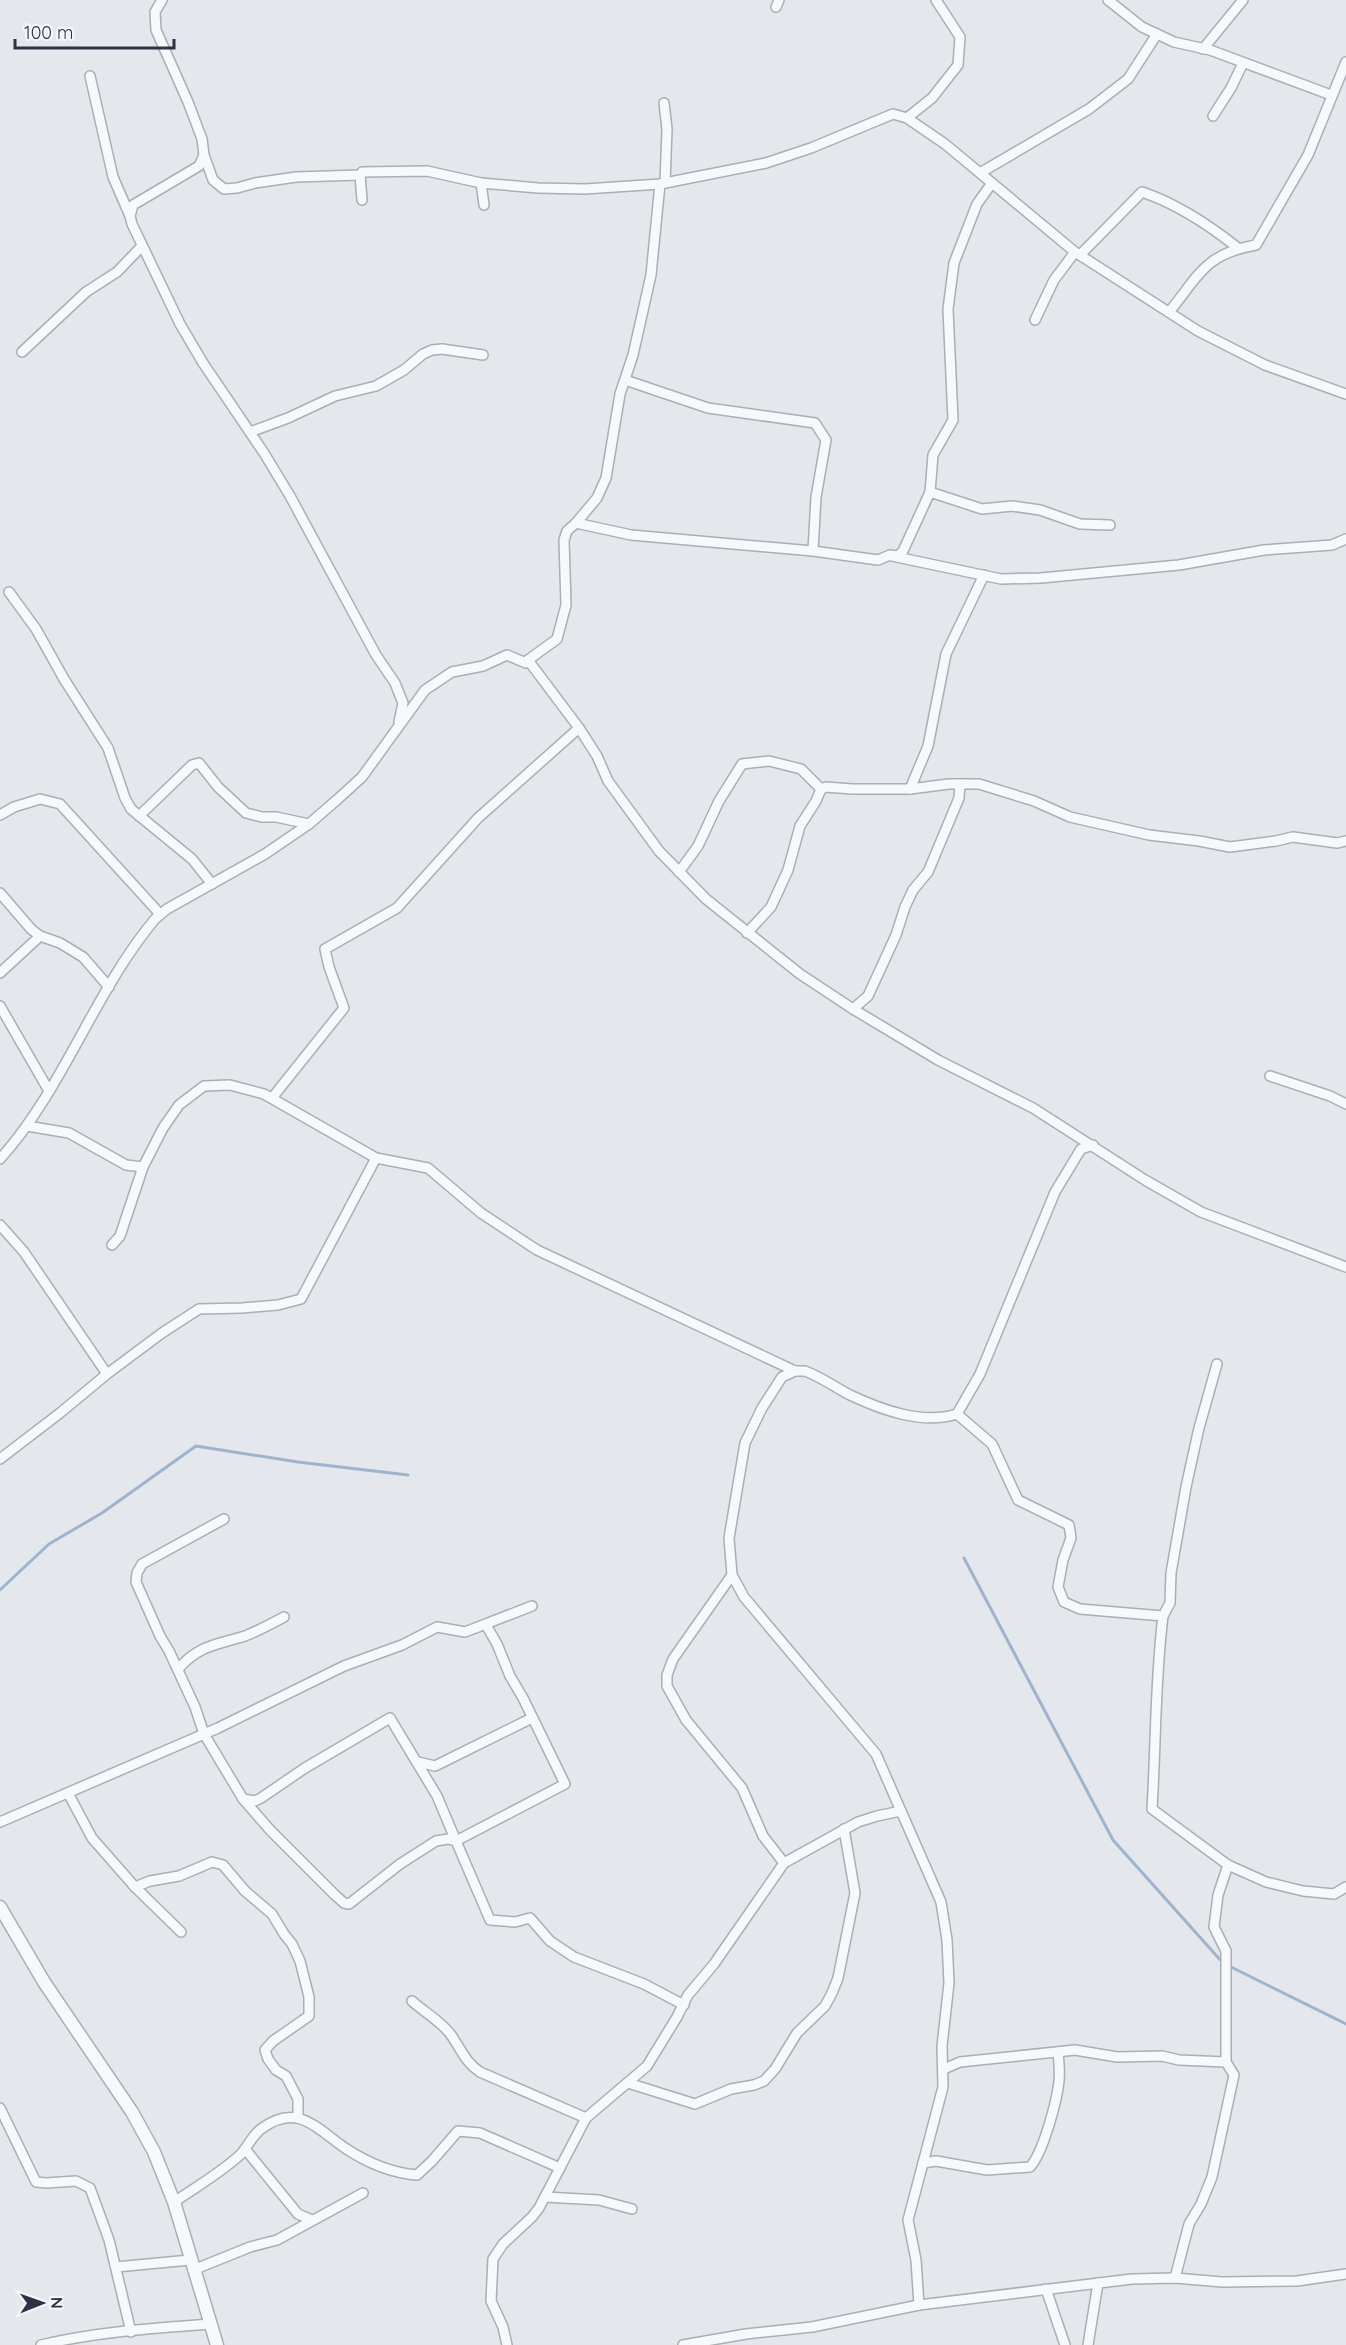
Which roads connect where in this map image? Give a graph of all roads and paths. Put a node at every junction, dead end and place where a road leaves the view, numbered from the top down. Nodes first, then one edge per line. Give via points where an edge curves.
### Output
1 (162, 0) edge
2 (936, 0) edge
3 (1108, 0) edge
4 (1243, 0) edge
5 (1157, 34) junction
6 (1203, 49) junction
7 (1346, 62) edge
8 (1243, 63) junction
9 (90, 76) dead end
10 (1331, 95) junction
11 (664, 103) dead end
12 (1213, 116) dead end
13 (907, 118) junction
14 (204, 155) junction
15 (980, 173) junction
16 (360, 175) junction
17 (481, 183) junction
18 (992, 183) junction
19 (663, 184) junction
20 (362, 200) dead end
21 (484, 205) dead end
22 (130, 216) junction
23 (142, 246) junction
24 (1238, 248) junction
25 (1077, 254) junction
26 (1169, 312) junction
27 (1035, 320) dead end
28 (22, 352) dead end
29 (483, 354) dead end
30 (625, 380) junction
31 (1346, 394) edge
32 (250, 432) junction
33 (930, 492) junction
34 (576, 523) junction
35 (1110, 525) dead end
36 (1346, 539) edge
37 (813, 551) junction
38 (890, 555) junction
39 (984, 575) junction
40 (9, 592) dead end
41 (528, 660) junction
42 (398, 728) junction
43 (579, 728) junction
44 (960, 784) junction
45 (821, 789) junction
46 (910, 789) junction
47 (0, 815) edge
48 (139, 816) junction
49 (309, 824) junction
50 (1346, 842) edge
51 (679, 872) junction
52 (212, 884) junction
53 (0, 893) edge
54 (160, 915) junction
55 (747, 933) junction
56 (40, 936) junction
57 (0, 973) edge
58 (109, 987) junction
59 (0, 1006) edge
60 (853, 1009) junction
61 (1270, 1076) dead end
62 (49, 1091) junction
63 (272, 1098) junction
64 (1346, 1104) edge
65 (27, 1126) junction
66 (1075, 1134) junction
67 (1093, 1145) junction
68 (1082, 1149) junction
69 (376, 1158) junction
70 (0, 1159) edge
71 (143, 1167) junction
72 (0, 1225) edge
73 (112, 1245) dead end
74 (1346, 1267) edge
75 (1217, 1364) dead end
76 (795, 1371) junction
77 (107, 1374) junction
78 (957, 1414) junction
79 (0, 1459) edge
80 (224, 1519) dead end
81 (732, 1575) junction
82 (532, 1606) dead end
83 (1163, 1616) junction
84 (284, 1617) dead end
85 (486, 1625) junction
86 (178, 1669) junction
87 (532, 1718) junction
88 (204, 1734) junction
89 (418, 1762) junction
90 (68, 1792) junction
91 (243, 1799) junction
92 (901, 1811) junction
93 (0, 1822) edge
94 (844, 1829) junction
95 (456, 1841) junction
96 (784, 1863) junction
97 (1228, 1865) junction
98 (135, 1887) junction
99 (1346, 1887) edge
100 (0, 1907) edge
101 (181, 1932) dead end
102 (412, 2001) dead end
103 (684, 2005) junction
104 (1058, 2052) junction
105 (1226, 2062) junction
106 (944, 2069) junction
107 (628, 2083) junction
108 (0, 2108) edge
109 (298, 2117) junction
110 (586, 2118) junction
111 (245, 2149) junction
112 (923, 2163) junction
113 (560, 2168) junction
114 (363, 2193) dead end
115 (545, 2197) junction
116 (174, 2202) junction
117 (632, 2209) dead end
118 (312, 2220) junction
119 (191, 2265) junction
120 (116, 2267) junction
121 (1346, 2274) edge
122 (1175, 2278) junction
123 (1098, 2283) junction
124 (1046, 2289) junction
125 (920, 2305) junction
126 (210, 2324) junction
127 (131, 2332) junction
128 (41, 2345) edge
129 (217, 2345) edge
130 (507, 2345) edge
131 (683, 2345) edge
132 (1065, 2345) edge
133 (1088, 2345) edge

1 - 14 street via 154,23 202,139
2 - 13 street via 960,37 958,65 932,98
3 - 5 street
4 - 6 street
5 - 6 street
5 - 15 street via 1128,79 1089,109
6 - 8 street
7 - 10 street
8 - 10 street
8 - 12 street
9 - 22 street via 113,177
10 - 24 street via 1308,155 1276,213 1256,245
11 - 19 street via 667,129
13 - 15 street
13 - 19 street via 893,114 765,163
14 - 16 street via 213,180 230,190 296,177
14 - 22 street via 199,166 133,205
15 - 18 street
16 - 17 street via 426,171
16 - 20 street
17 - 19 street via 574,189
17 - 21 street
18 - 25 street
18 - 33 street via 977,204 954,263 948,309 953,420 933,455
19 - 30 street via 651,275
22 - 23 street
23 - 28 street
23 - 32 street via 202,363
24 - 25 street via 1166,200 1142,192
24 - 26 street via 1212,260
25 - 26 street
25 - 27 street via 1054,280
26 - 31 street via 1265,365
29 - 32 street via 432,350 376,386 335,396
30 - 34 street via 606,478 597,498
30 - 37 street via 708,408 815,423 826,440 816,497
32 - 42 street via 291,496 376,655 395,682 403,704
33 - 35 street via 982,509 1012,506 1040,510 1080,524
33 - 38 street via 903,551 898,556
34 - 37 street via 631,535
34 - 41 street via 564,540 566,605 557,639
36 - 39 street via 1332,545 1264,550 1179,566 1041,578 1001,579
37 - 38 street via 878,560
38 - 39 street
39 - 46 street via 946,654 928,746
40 - 48 street via 108,748 125,798
41 - 42 street via 526,663 507,656 452,672 425,690
41 - 43 street
42 - 49 street via 362,777
43 - 51 street via 608,781
43 - 63 street via 478,818 397,908 325,949 344,1008
44 - 46 street
44 - 50 street via 994,787 1070,817 1149,835 1230,847 1293,837
44 - 60 street via 928,872 913,890 868,996
45 - 46 street
45 - 51 street via 801,769 769,762 742,764 719,801 699,846
45 - 55 street via 800,826 788,870 771,907
47 - 54 street via 40,799 60,804
48 - 49 street via 196,763 203,765 218,787 246,813
48 - 52 street via 192,859
49 - 52 street
51 - 55 street
52 - 54 street
53 - 56 street
54 - 58 street via 144,932
55 - 60 street
56 - 57 street
56 - 58 street via 83,957
58 - 62 street
59 - 62 street
60 - 66 street
61 - 64 street
62 - 65 street
63 - 69 street
63 - 71 street via 230,1085 204,1086 179,1105
65 - 70 street
65 - 71 street via 69,1133 126,1165
66 - 67 street
66 - 68 street
67 - 68 street
67 - 74 street via 1201,1212
68 - 78 street via 1055,1192 980,1374
69 - 76 street via 428,1168 481,1213 537,1250
69 - 77 street via 301,1299 278,1305 199,1309
71 - 73 street via 120,1236
72 - 77 street via 24,1252
75 - 83 street via 1186,1487 1170,1603
76 - 78 street via 815,1375 904,1415 936,1418
76 - 81 street via 782,1377 745,1443 729,1538
77 - 79 street
78 - 83 street via 992,1444 1018,1500 1069,1525 1071,1538 1058,1587 1064,1602 1080,1609
80 - 86 street via 142,1564 137,1573 136,1582
81 - 92 street via 744,1597 876,1754
81 - 96 street via 673,1659 667,1686 686,1720 742,1788 763,1836
82 - 85 street
83 - 97 street via 1157,1662 1152,1809
84 - 86 street via 193,1653
85 - 87 street
85 - 88 street via 465,1632 437,1627 344,1666
86 - 88 street
87 - 89 street via 435,1766
87 - 95 street via 565,1784
88 - 90 street
88 - 91 street
89 - 91 street via 390,1718 261,1798
89 - 95 street
90 - 93 street
90 - 98 street via 92,1838
91 - 95 street via 271,1831 349,1904 436,1841
92 - 94 street
92 - 106 street via 941,1902 949,1983 942,2046
94 - 96 street
94 - 107 street via 855,1893 838,1978 825,2006 797,2033 775,2069 754,2085 731,2089 695,2104
95 - 103 street via 490,1920 515,1922 530,1918 550,1941 574,1957 644,1984
96 - 103 street
97 - 99 street via 1266,1882 1303,1891 1334,1894
97 - 105 street via 1218,1895 1214,1927 1226,1951
98 - 101 street
98 - 109 street via 179,1876 212,1862 223,1865 272,1914 300,1961 309,1997 309,2016 273,2040 265,2050 298,2099
100 - 116 street via 44,1982 132,2112 154,2152
102 - 110 street via 451,2034 459,2051 480,2072
103 - 107 street via 656,2054
104 - 105 street via 1075,2050 1117,2057 1162,2056
104 - 106 street via 960,2062
104 - 112 street via 1055,2100 1041,2147 1030,2167 987,2170 936,2161
105 - 122 street via 1234,2075 1214,2167 1189,2224
106 - 112 street
107 - 110 street
108 - 120 street via 36,2182 76,2181 90,2188
109 - 111 street via 288,2116 261,2129
109 - 113 street via 322,2129 345,2148 393,2172 417,2175 458,2131 480,2133
110 - 113 street
111 - 116 street
111 - 118 street via 298,2214
112 - 125 street via 908,2220
113 - 115 street
114 - 118 street
115 - 117 street via 599,2200
115 - 130 street via 493,2259 491,2301
116 - 119 street
118 - 119 street via 277,2240
119 - 120 street
119 - 126 street
120 - 127 street
121 - 122 street via 1297,2281 1222,2283
122 - 123 street
123 - 124 street
123 - 133 street
124 - 125 street
124 - 132 street
125 - 131 street via 812,2327
126 - 127 street
126 - 129 street
127 - 128 street

